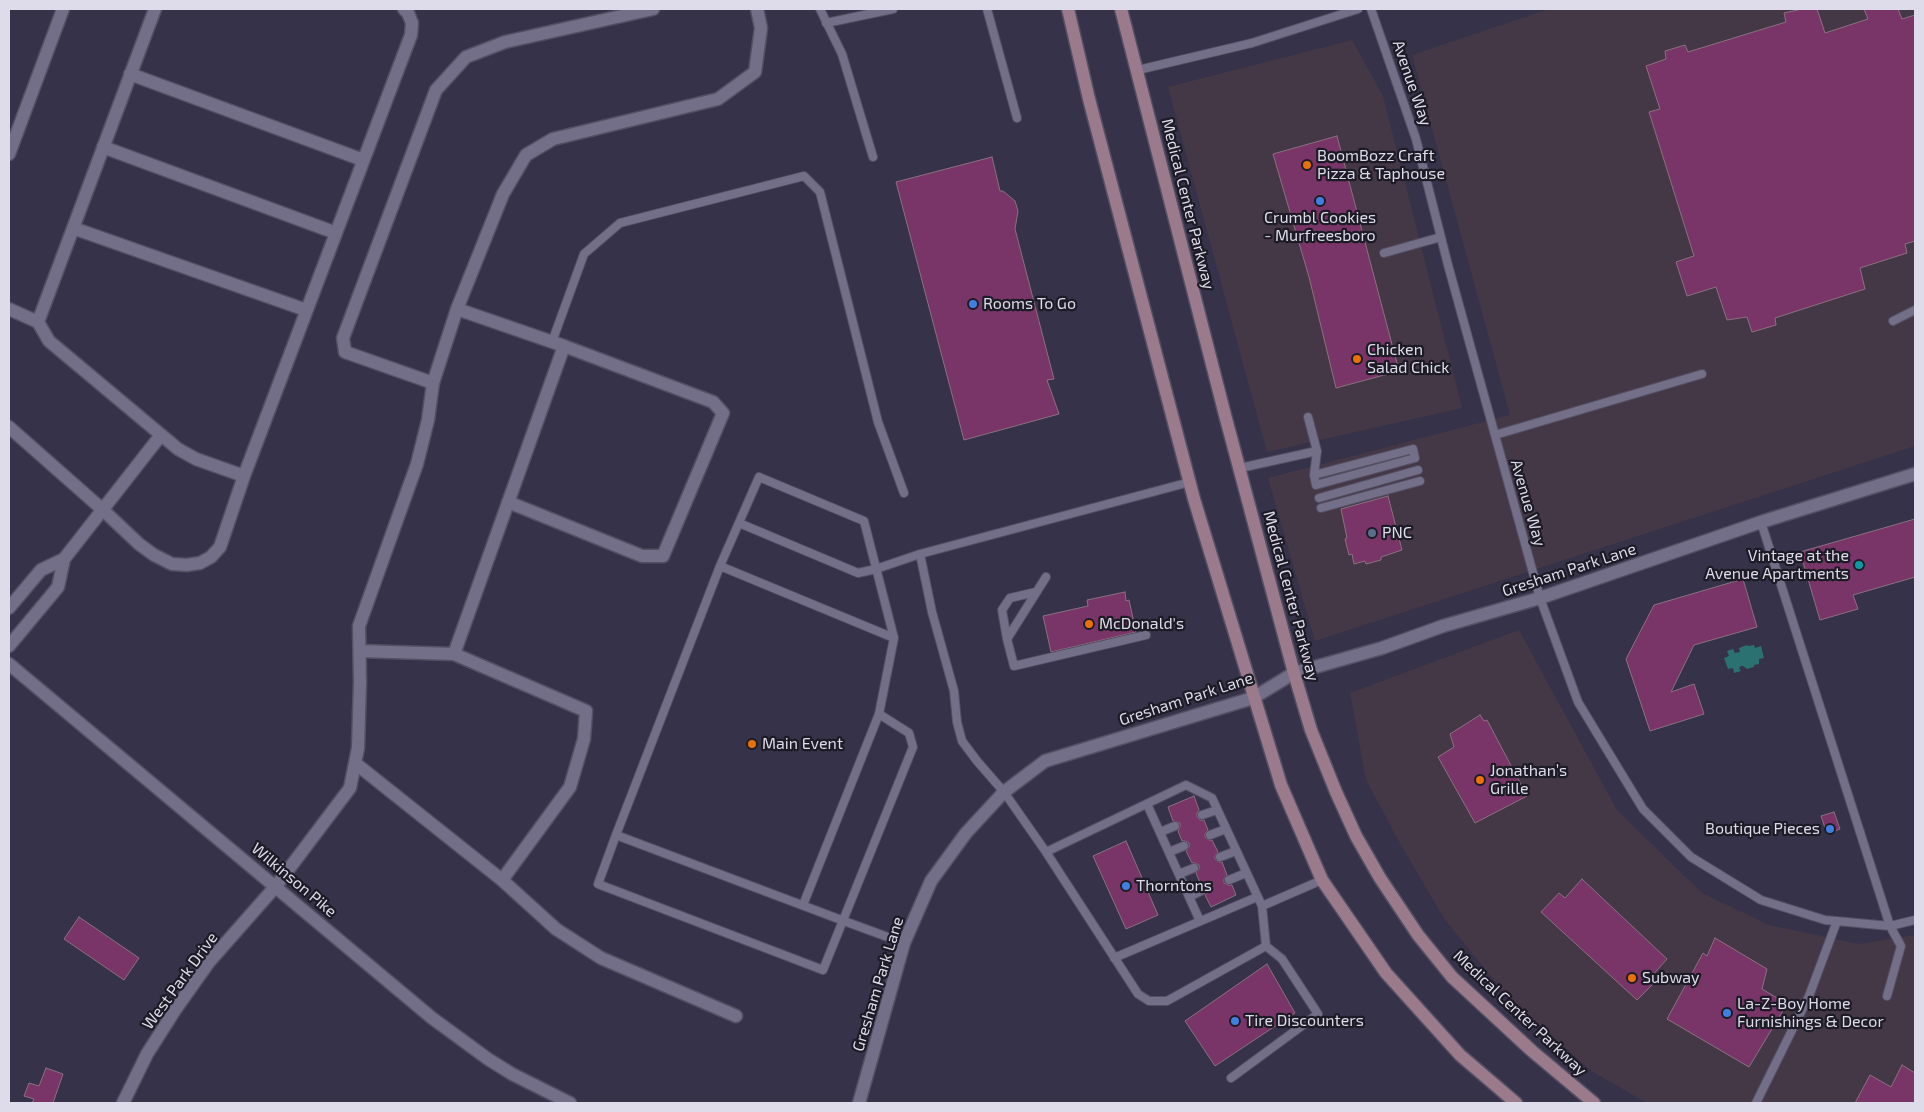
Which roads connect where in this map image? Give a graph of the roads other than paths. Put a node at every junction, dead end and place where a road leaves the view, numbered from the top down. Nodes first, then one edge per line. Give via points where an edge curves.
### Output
1 (63, 9) edge
2 (155, 9) edge
3 (404, 9) edge
4 (653, 9) edge
5 (757, 9) edge
6 (820, 9) edge
7 (893, 9) edge
8 (987, 9) edge
9 (1068, 9) edge
10 (1121, 9) edge
11 (1358, 9) edge
12 (1371, 9) edge
13 (826, 23) junction
14 (1138, 70) junction
15 (130, 74) junction
16 (1017, 118) dead end
17 (103, 147) junction
18 (9, 154) edge
19 (873, 157) dead end
20 (363, 160) junction
21 (72, 228) junction
22 (336, 233) junction
23 (1441, 237) junction
24 (1384, 253) dead end
25 (9, 309) edge
26 (457, 309) junction
27 (306, 310) junction
28 (1915, 310) edge
29 (1893, 321) dead end
30 (38, 322) junction
31 (558, 344) junction
32 (1702, 374) dead end
33 (434, 383) junction
34 (1308, 417) dead end
35 (9, 427) edge
36 (1495, 435) junction
37 (161, 436) junction
38 (1317, 451) junction
39 (1240, 468) junction
40 (1418, 470) dead end
41 (1915, 474) edge
42 (1314, 475) junction
43 (244, 476) junction
44 (1420, 481) dead end
45 (1190, 482) junction
46 (904, 493) dead end
47 (1319, 498) dead end
48 (508, 502) junction
49 (1321, 508) dead end
50 (103, 510) junction
51 (1761, 522) junction
52 (739, 523) junction
53 (920, 554) junction
54 (64, 559) junction
55 (720, 566) junction
56 (876, 569) junction
57 (1046, 577) dead end
58 (1036, 592) junction
59 (1540, 598) junction
60 (9, 608) edge
61 (1146, 634) dead end
62 (894, 638) junction
63 (1007, 639) junction
64 (9, 646) edge
65 (360, 651) junction
66 (454, 654) junction
67 (9, 664) edge
68 (1294, 673) junction
69 (1253, 698) junction
70 (879, 714) junction
71 (355, 763) junction
72 (1004, 792) junction
73 (1147, 804) junction
74 (1217, 810) junction
75 (1202, 816) dead end
76 (1175, 826) dead end
77 (1226, 829) junction
78 (1160, 832) junction
79 (616, 835) junction
80 (1210, 835) dead end
81 (1184, 846) dead end
82 (1236, 851) junction
83 (1046, 852) junction
84 (1169, 852) junction
85 (1220, 857) dead end
86 (1194, 868) dead end
87 (1246, 873) junction
88 (1179, 874) junction
89 (502, 880) junction
90 (1229, 880) dead end
91 (1322, 880) junction
92 (276, 886) junction
93 (1203, 890) dead end
94 (1189, 897) junction
95 (1257, 897) junction
96 (803, 905) junction
97 (1262, 906) junction
98 (844, 920) junction
99 (1915, 920) edge
100 (1200, 921) junction
101 (1837, 921) junction
102 (1890, 926) junction
103 (904, 943) junction
104 (1266, 946) junction
105 (1114, 958) junction
106 (1887, 996) dead end
107 (736, 1016) dead end
108 (1231, 1078) dead end
109 (123, 1103) edge
110 (570, 1103) edge
111 (859, 1103) edge
112 (1516, 1103) edge
113 (1594, 1103) edge
114 (1756, 1103) edge

1 - 18 street
2 - 15 street
3 - 20 street via 412,23 410,34
4 - 33 street via 505,42 466,57 436,90 343,338 345,352
5 - 26 street, West Park Drive via 761,28 755,72 718,99 553,139 526,156 502,194
6 - 13 lane
7 - 13 lane
8 - 16 lane
9 - 45 main road
10 - 14 main road, Medical Center Parkway
11 - 14 lane via 1252,43
12 - 23 lane, Avenue Way via 1416,139
13 - 19 lane via 842,54
14 - 39 main road, Medical Center Parkway
15 - 17 street
15 - 20 street
17 - 21 street
17 - 22 street
20 - 22 street
21 - 27 street
21 - 30 street
22 - 27 street
23 - 24 lane
23 - 36 lane, Avenue Way
25 - 30 street
26 - 31 street
26 - 33 street, West Park Drive
27 - 43 street
28 - 29 lane
30 - 37 street via 49,340
31 - 46 lane via 584,254 620,223 804,176 820,192 878,422
31 - 48 street
31 - 48 street via 713,402 722,413 663,556 642,556
32 - 36 lane
33 - 65 street, West Park Drive via 417,464 359,626
34 - 38 lane
35 - 50 street
36 - 59 lane, Avenue Way
37 - 43 street via 196,458
37 - 50 street
38 - 39 lane
38 - 42 lane
39 - 68 main road, Medical Center Parkway
40 - 47 lane
41 - 51 street, Gresham Park Lane
42 - 42 lane via 1413,449 1415,458 1316,485
43 - 50 street via 220,547 200,563 172,564 154,555
44 - 49 lane
45 - 53 lane
45 - 69 main road
48 - 66 street
50 - 54 street
51 - 59 street, Gresham Park Lane
51 - 102 lane
52 - 55 lane
52 - 56 lane via 858,573
52 - 56 lane via 759,477 864,521
53 - 56 lane
53 - 72 lane via 954,691 962,741
54 - 60 street via 41,570
54 - 64 street via 58,587
55 - 62 lane
55 - 79 lane
56 - 62 lane
57 - 58 lane
58 - 63 lane
58 - 63 lane via 1010,598 1002,610
59 - 68 street, Gresham Park Lane
59 - 101 lane, Avenue Way via 1578,702 1643,809 1690,857 1761,900
61 - 63 lane via 1014,666
62 - 70 lane
65 - 66 street
65 - 71 street, West Park Drive
66 - 89 street via 586,711 584,739 570,787
67 - 92 street, Wilkinson Pike
68 - 69 street, Gresham Park Lane
68 - 113 main road, Medical Center Parkway via 1311,730 1356,836 1412,926 1452,977
69 - 72 street, Gresham Park Lane via 1051,758
69 - 91 main road via 1280,785
70 - 96 lane
70 - 98 lane via 909,733 913,747
71 - 89 street
71 - 92 street, West Park Drive via 350,788
72 - 83 lane
72 - 103 street, Gresham Park Lane via 966,833 931,881
73 - 74 lane via 1186,785 1212,798
73 - 78 lane
73 - 83 lane
74 - 75 lane
74 - 77 lane
76 - 78 lane
77 - 80 lane
77 - 82 lane
78 - 84 lane
79 - 96 lane
79 - 98 lane via 598,884 814,967 823,970
81 - 84 lane
82 - 85 lane
82 - 87 lane
83 - 105 lane
84 - 88 lane
86 - 88 lane
87 - 90 lane
87 - 95 lane
88 - 94 lane
89 - 107 street via 556,929 601,958
91 - 97 lane
91 - 112 main road via 1386,973 1460,1055
92 - 109 street, West Park Drive via 209,962 175,1010
92 - 110 street, Wilkinson Pike via 440,1024 512,1074
93 - 94 lane
94 - 100 lane
95 - 97 lane
95 - 100 lane
96 - 98 lane
97 - 104 lane
98 - 103 lane
99 - 102 lane, Avenue Way
100 - 105 lane
101 - 102 lane, Avenue Way
101 - 114 lane via 1808,996
102 - 106 lane via 1901,946
103 - 111 street, Gresham Park Lane
104 - 105 lane via 1167,1001 1149,1001 1138,994
104 - 108 lane via 1282,959 1318,1014

